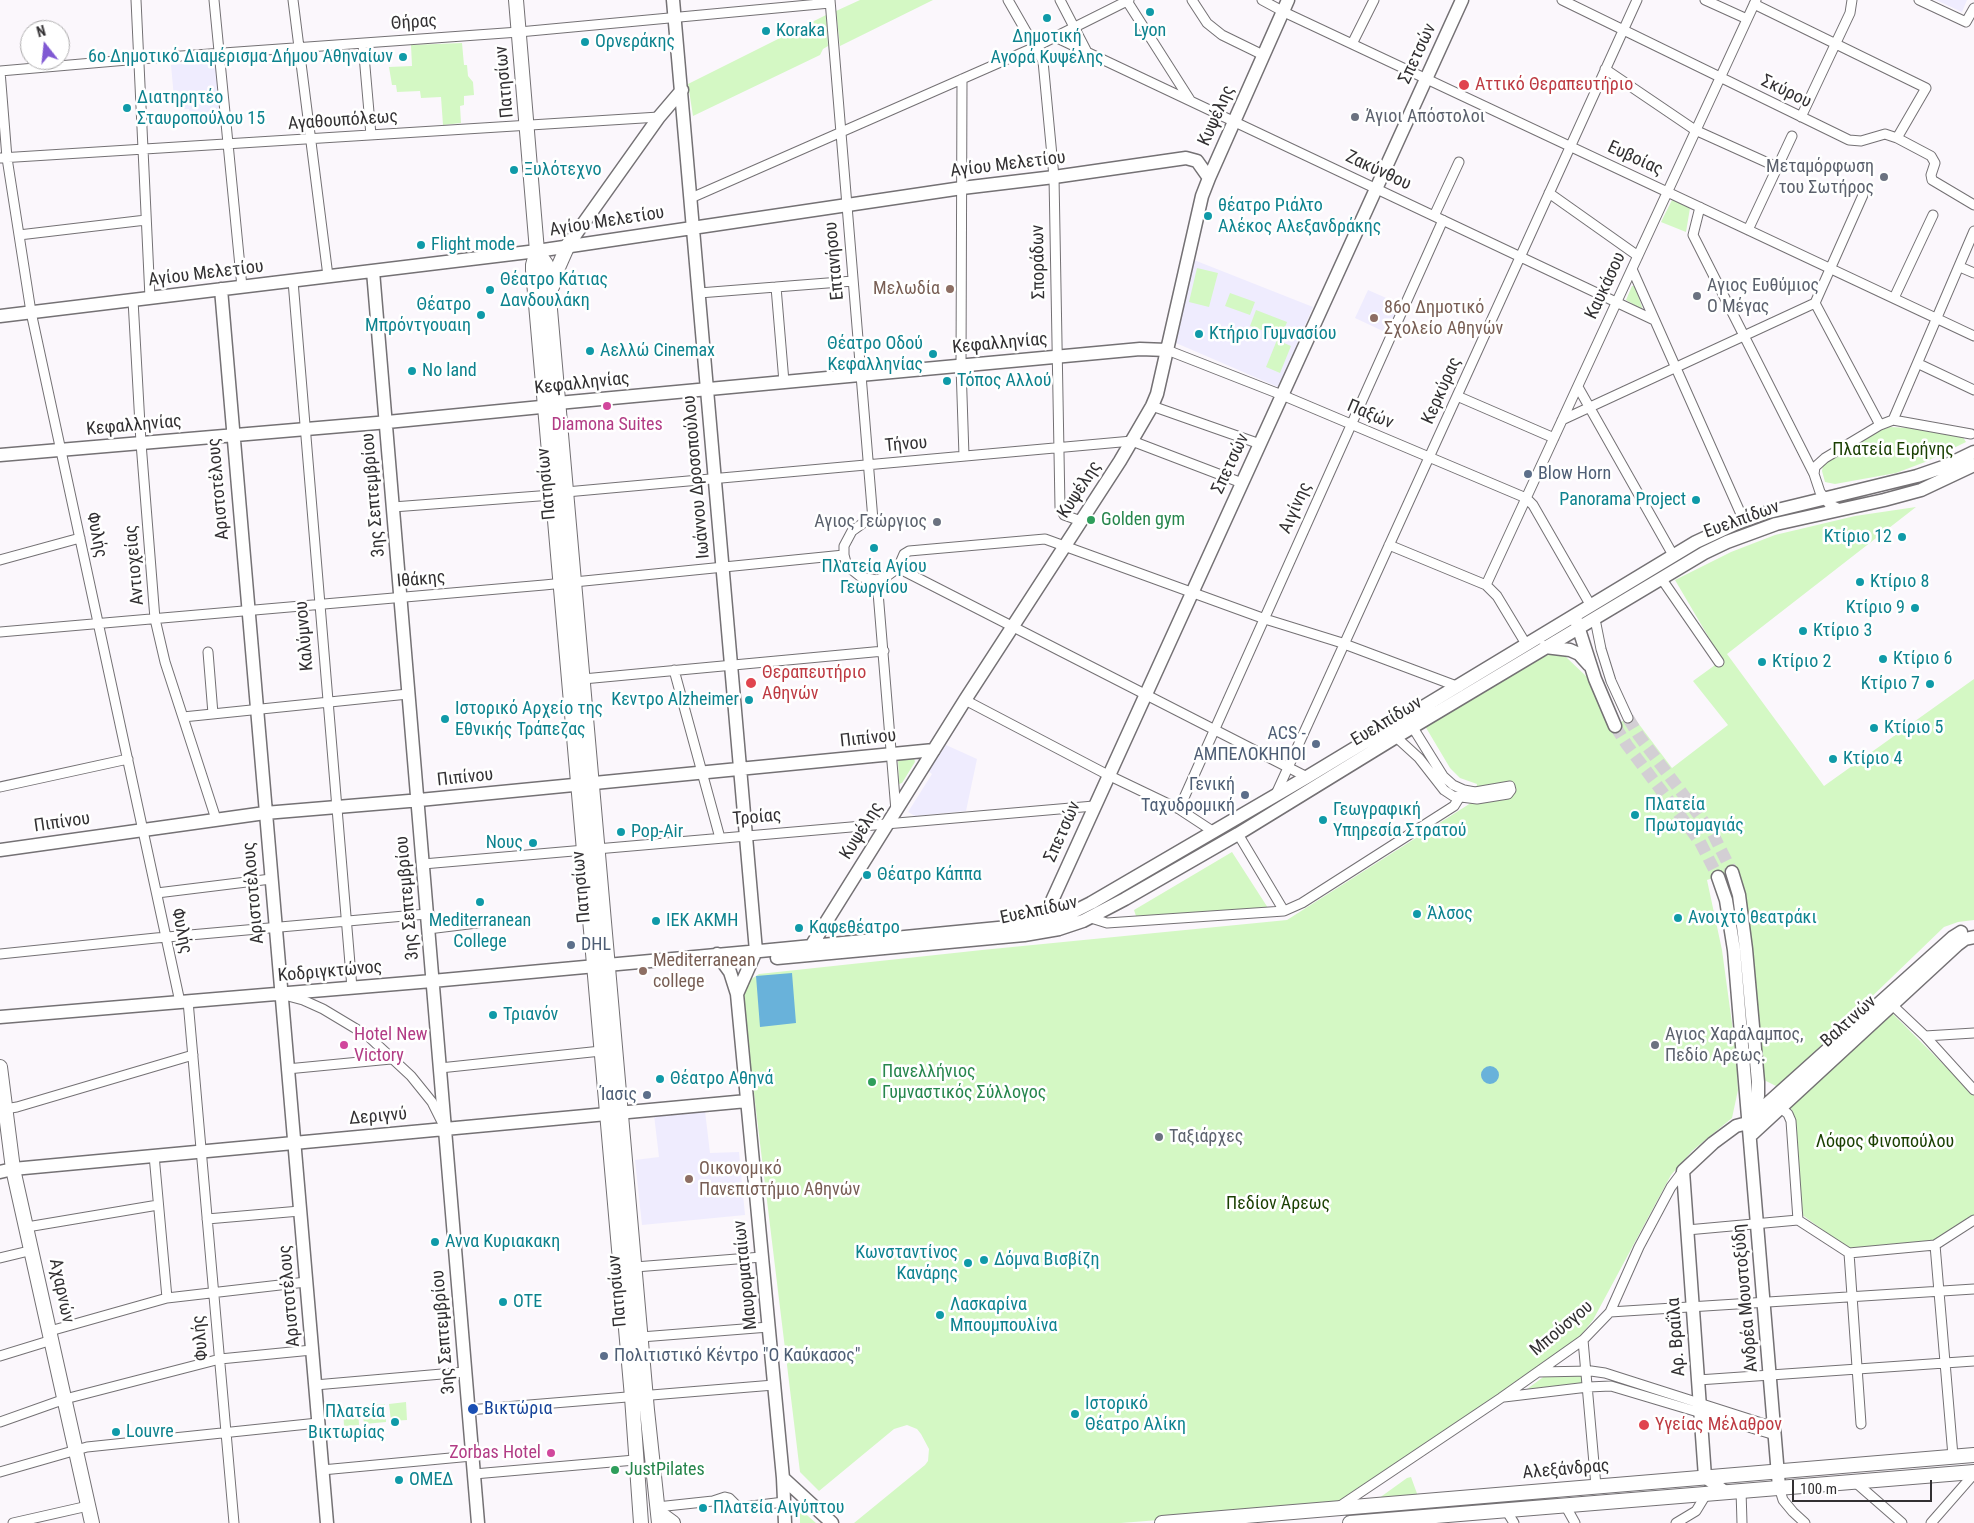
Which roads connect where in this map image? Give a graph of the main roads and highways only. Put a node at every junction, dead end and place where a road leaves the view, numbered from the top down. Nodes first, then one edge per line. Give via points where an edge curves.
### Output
1 (516, 0) edge
2 (568, 245) road end
3 (537, 251) junction
4 (550, 308) junction
5 (551, 404) junction
6 (567, 583) junction
7 (601, 965) junction
8 (0, 1067) edge
9 (7, 1170) edge
10 (1974, 1455) edge
11 (1974, 1473) edge
12 (658, 1514) edge
13 (1453, 1519) edge
14 (1192, 1522) edge
15 (92, 1523) edge
16 (640, 1523) edge
17 (673, 1523) edge
18 (1162, 1523) edge
19 (1350, 1523) edge

1 - 3 main road, Πατησίων
2 - 4 main road via 554,277
3 - 4 main road, Πατησίων via 546,264
3 - 5 main road, Πατησίων via 533,265
4 - 5 main road, Πατησίων
5 - 6 main road, Πατησίων via 566,492
5 - 6 main road, Πατησίων via 552,495
6 - 7 main road, Πατησίων via 578,785
6 - 7 main road, Πατησίων via 583,679 598,848
7 - 12 main road, Πατησίων via 621,1113
7 - 16 main road, Πατησίων via 601,1051
8 - 9 main road, Αχαρνών
9 - 15 main road, Αχαρνών via 33,1250
10 - 14 main road, Αλεξάνδρας
11 - 13 main road, Αλεξάνδρας via 1506,1510
12 - 17 main road
13 - 19 main road, Αλεξάνδρας
14 - 18 main road, Αλεξάνδρας

